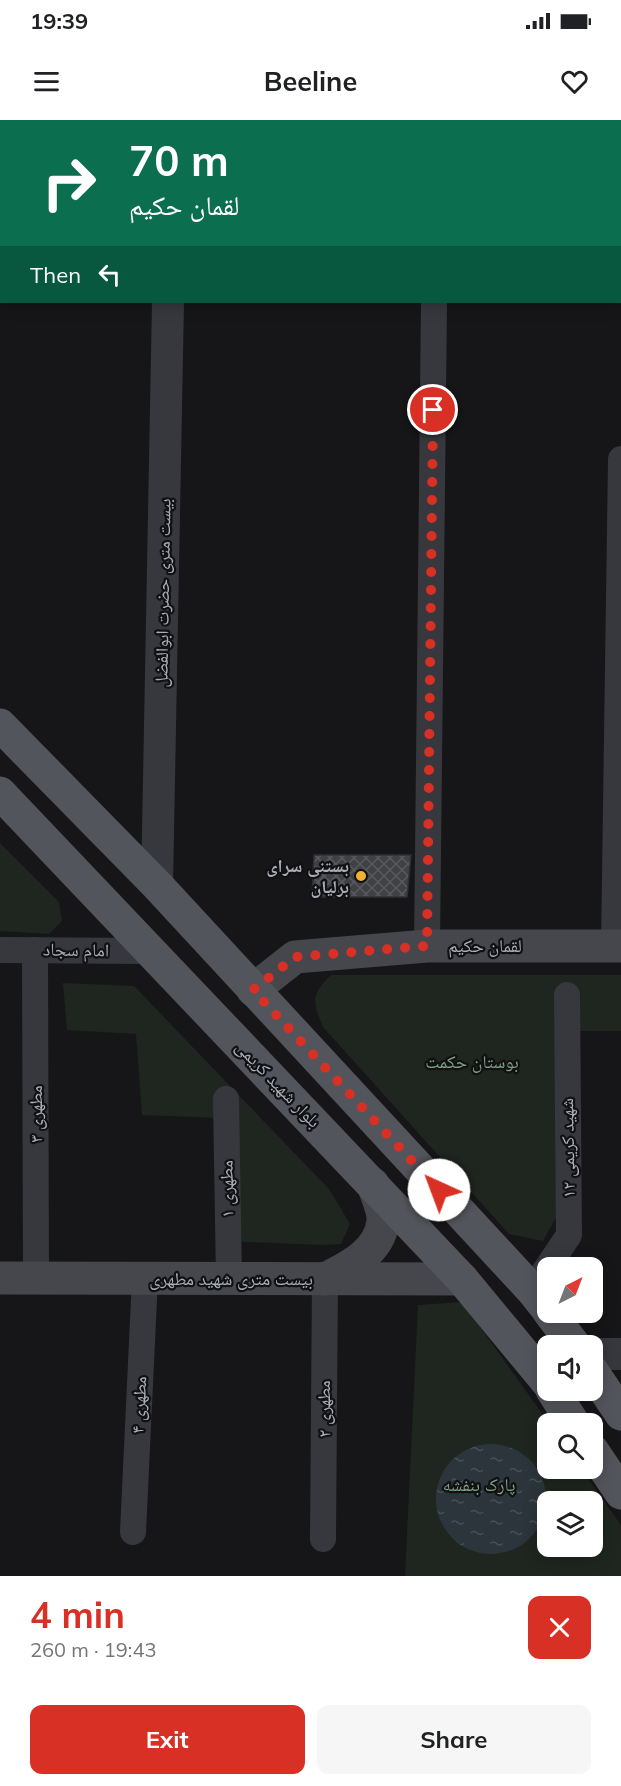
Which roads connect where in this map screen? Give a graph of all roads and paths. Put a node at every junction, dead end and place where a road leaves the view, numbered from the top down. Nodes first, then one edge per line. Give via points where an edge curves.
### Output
1 (168, 303) edge
2 (434, 303) edge
3 (621, 459) edge
4 (0, 725) edge
5 (0, 793) edge
6 (157, 885) junction
7 (427, 946) junction
8 (618, 946) edge
9 (0, 950) edge
10 (35, 950) junction
11 (151, 951) junction
12 (253, 990) junction
13 (567, 995) dead end
14 (226, 1099) dead end
15 (373, 1184) junction
16 (561, 1257) edge
17 (0, 1278) edge
18 (36, 1278) junction
19 (145, 1278) junction
20 (229, 1279) junction
21 (325, 1279) junction
22 (462, 1280) junction
23 (537, 1298) edge
24 (603, 1354) edge
25 (621, 1354) edge
26 (537, 1370) edge
27 (603, 1387) edge
28 (621, 1414) edge
29 (603, 1466) edge
30 (621, 1493) edge
31 (133, 1532) dead end
32 (323, 1539) dead end

1 - 6 street, بیست متری حضرت ابوالفضل
2 - 7 street
3 - 8 street
4 - 6 main road
5 - 11 main road, بلوار شهید کریمی
6 - 12 main road
7 - 8 main road, لقمان حکیم
7 - 12 main road, لقمان حکیم via 295,957
9 - 10 street, امام سجاد
10 - 11 street, امام سجاد
10 - 18 street, مطهری ۳
11 - 15 main road, بلوار شهید کریمی
12 - 23 main road
13 - 16 street, شهید کریمی ۱۲ via 569,1235
14 - 20 street, مطهری ۱
15 - 21 main road via 383,1220 378,1239 350,1267
15 - 22 main road, بلوار شهید کریمی
17 - 18 main road, بیست متری شهید مطهری
18 - 19 main road, بیست متری شهید مطهری
19 - 20 main road, بیست متری شهید مطهری
19 - 31 street, مطهری ۴
20 - 21 main road, بیست متری شهید مطهری
21 - 22 main road, بیست متری شهید مطهری
21 - 32 street, مطهری ۲
22 - 26 main road, بلوار شهید کریمی
24 - 25 street
27 - 28 main road
29 - 30 main road

